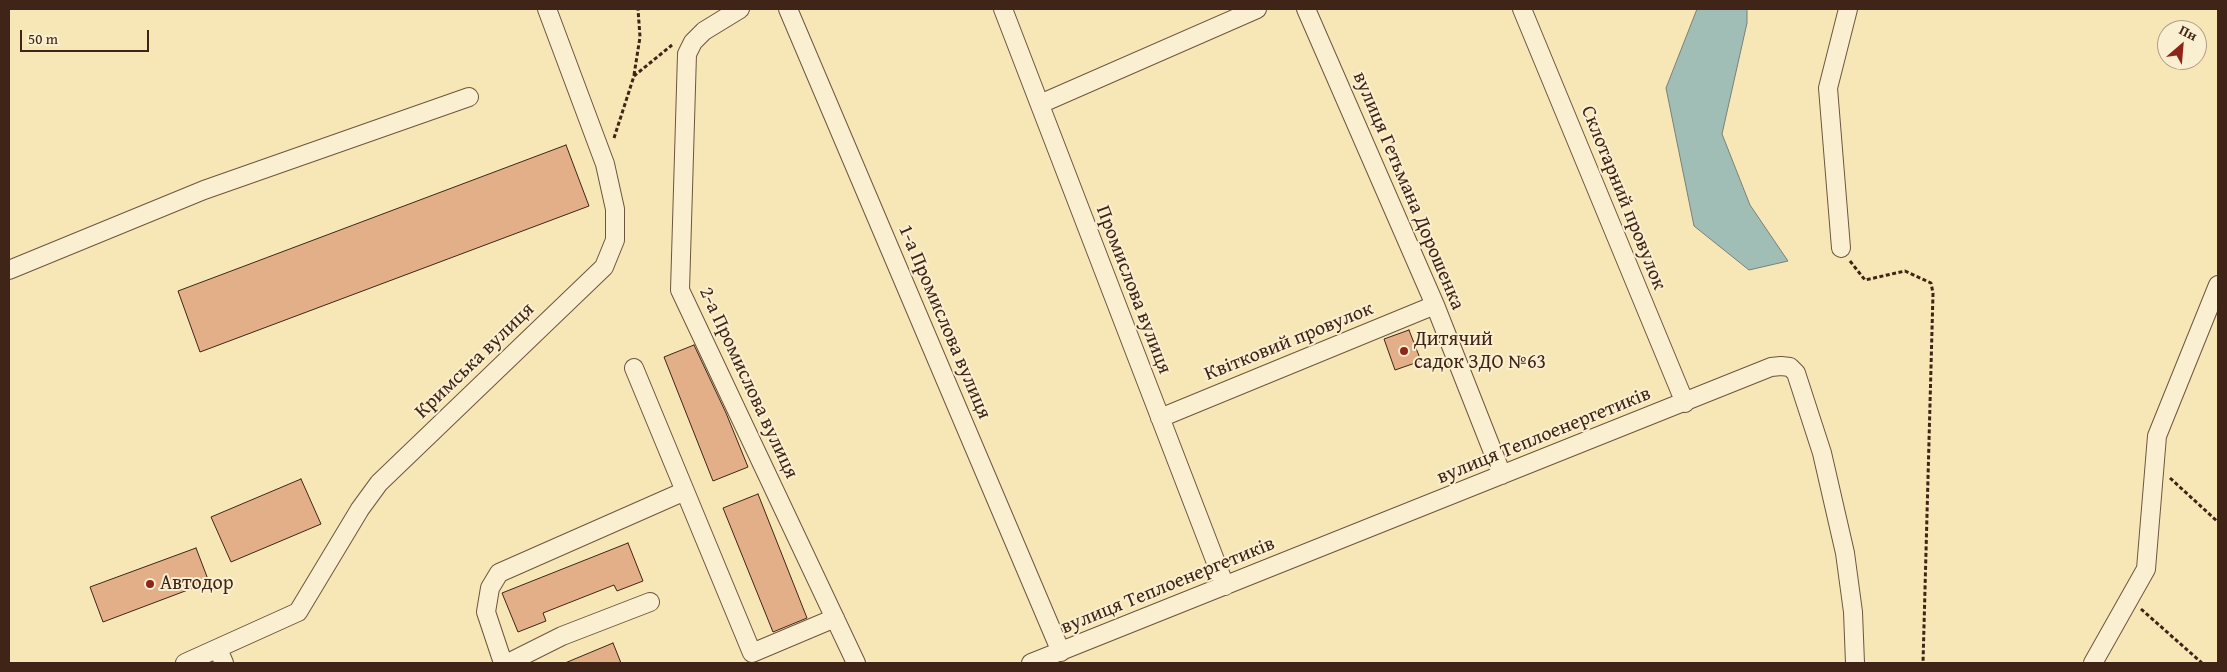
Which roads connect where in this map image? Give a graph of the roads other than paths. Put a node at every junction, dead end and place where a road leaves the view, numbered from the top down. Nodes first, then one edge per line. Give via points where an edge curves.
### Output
1 (546, 9) edge
2 (740, 9) edge
3 (788, 9) edge
4 (1003, 9) edge
5 (1257, 9) edge
6 (1306, 9) edge
7 (1522, 9) edge
8 (1848, 9) edge
9 (469, 97) dead end
10 (1040, 104) junction
11 (1841, 248) road end
12 (9, 270) edge
13 (2218, 285) edge
14 (1435, 304) junction
15 (634, 368) dead end
16 (1685, 403) junction
17 (1160, 418) junction
18 (1502, 475) junction
19 (685, 491) junction
20 (1225, 586) junction
21 (650, 602) dead end
22 (835, 618) junction
23 (1061, 652) junction
24 (221, 656) edge
25 (185, 663) edge
26 (503, 663) edge
27 (508, 663) edge
28 (856, 663) edge
29 (1031, 663) edge
30 (1855, 663) edge
31 (2093, 663) edge

1 - 24 street, Кримська вулиця via 605,164 616,209 615,240 604,267 379,483 298,612
2 - 22 street, 2-а Промислова вулиця via 704,31 687,54 680,290
3 - 23 street, 1-а Промислова вулиця
4 - 10 street, Промислова вулиця
5 - 10 street
6 - 14 street, вулиця Гетьмана Дорошенка
7 - 16 street, Склотарний провулок
8 - 11 street via 1828,88
9 - 12 street via 204,190
10 - 17 street, Промислова вулиця
13 - 31 street via 2157,436 2146,569
14 - 17 street, Квітковий провулок
14 - 18 street, вулиця Гетьмана Дорошенка
15 - 19 street
16 - 18 street, вулиця Теплоенергетиків
16 - 30 street, вулиця Теплоенергетиків via 1771,367 1790,367 1796,373 1822,453 1845,552 1853,612
17 - 20 street, Промислова вулиця
18 - 20 street, вулиця Теплоенергетиків
19 - 22 street via 752,653
19 - 26 street via 498,573 490,588 486,612
20 - 23 street, вулиця Теплоенергетиків
21 - 27 street via 562,636
22 - 28 street, 2-а Промислова вулиця
23 - 29 street, вулиця Теплоенергетиків
24 - 25 street, Кримська вулиця

